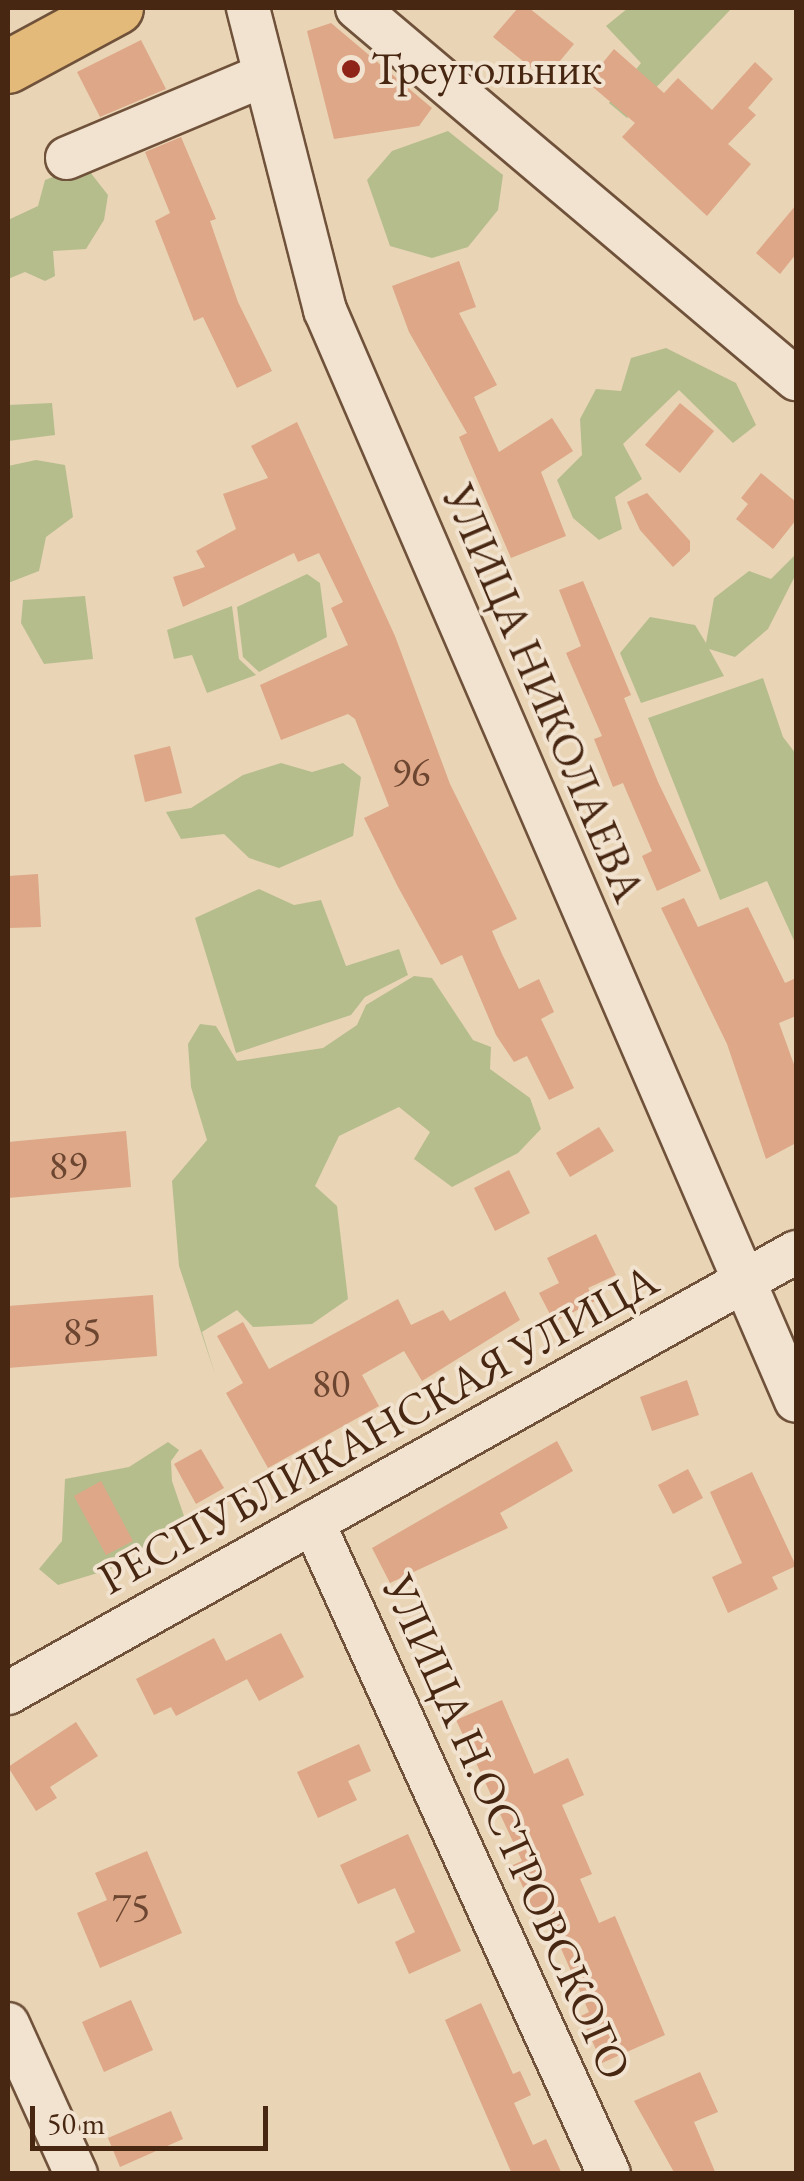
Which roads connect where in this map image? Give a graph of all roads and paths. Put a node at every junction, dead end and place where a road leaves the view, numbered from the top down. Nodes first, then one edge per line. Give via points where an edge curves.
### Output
1 (117, 8) edge
2 (248, 8) edge
3 (357, 8) edge
4 (8, 67) edge
5 (264, 75) junction
6 (67, 158) dead end
7 (796, 379) edge
8 (796, 1252) edge
9 (744, 1282) junction
10 (796, 1401) edge
11 (313, 1522) junction
12 (8, 1693) edge
13 (8, 2024) edge
14 (76, 2174) edge
15 (608, 2174) edge

1 - 4 main road
2 - 5 street, УЛИЦА НИКОЛАЕВА
3 - 7 street
5 - 6 street
5 - 9 street, УЛИЦА НИКОЛАЕВА via 324,310
8 - 9 street, РЕСПУБЛИКАНСКАЯ УЛИЦА
9 - 10 street, УЛИЦА НИКОЛАЕВА
9 - 11 street, РЕСПУБЛИКАНСКАЯ УЛИЦА
11 - 12 street, РЕСПУБЛИКАНСКАЯ УЛИЦА
11 - 15 street, УЛИЦА Н.ОСТРОВСКОГО
13 - 14 street

